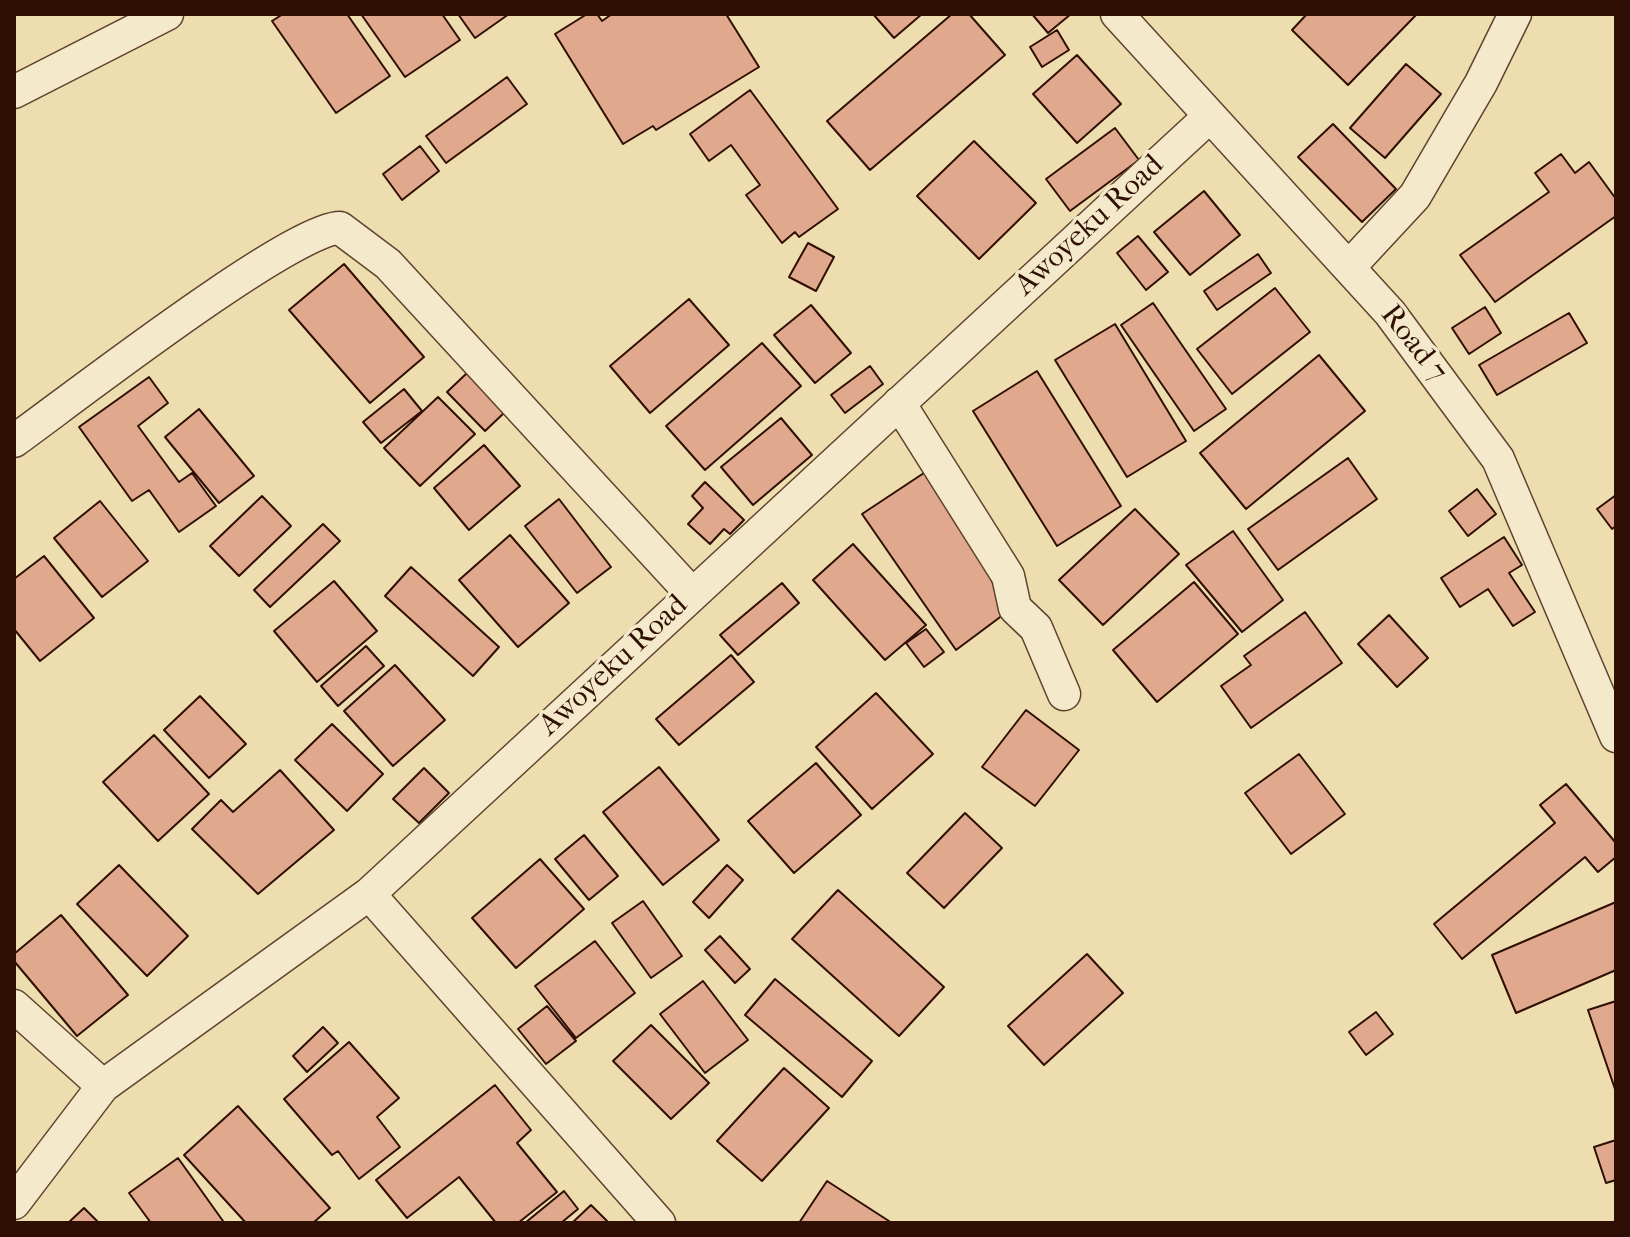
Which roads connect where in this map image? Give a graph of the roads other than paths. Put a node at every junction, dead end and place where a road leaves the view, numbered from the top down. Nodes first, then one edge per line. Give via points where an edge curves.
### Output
1 (167, 14) edge
2 (1117, 14) edge
3 (1515, 14) edge
4 (14, 92) edge
5 (1209, 117) junction
6 (1349, 267) junction
7 (899, 403) junction
8 (14, 441) edge
9 (692, 594) junction
10 (1064, 694) dead end
11 (1616, 736) edge
12 (369, 894) junction
13 (14, 1006) edge
14 (103, 1086) junction
15 (14, 1203) edge
16 (659, 1223) edge

1 - 4 street
2 - 5 street, Road 7
3 - 6 street via 1415,196
5 - 6 street, Road 7
5 - 7 street, Awoyeku Road
6 - 11 street, Road 7 via 1390,313 1498,459
7 - 9 street, Awoyeku Road
7 - 10 street via 1008,576 1015,608 1036,628
8 - 9 street via 258,267 317,232 340,228 388,264
9 - 12 street, Awoyeku Road
12 - 14 street, Awoyeku Road
12 - 16 street
13 - 14 street
14 - 15 street, Awoyeku Road

